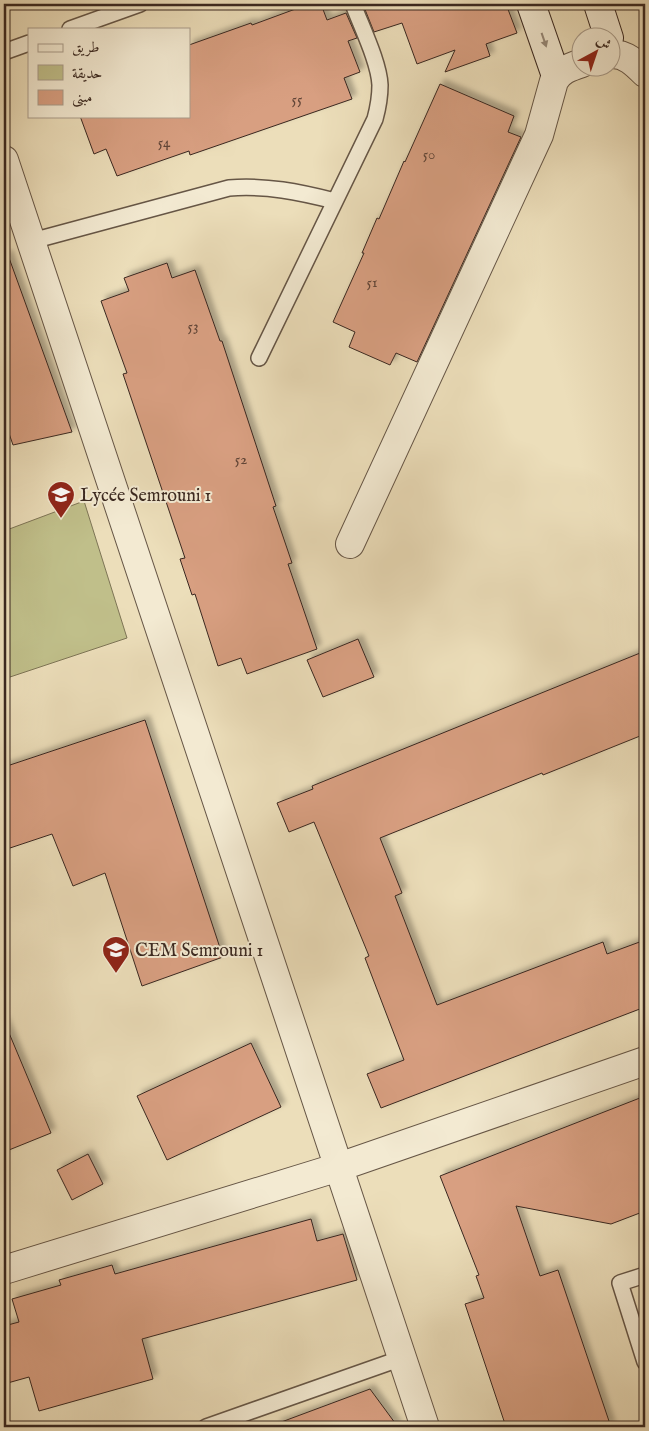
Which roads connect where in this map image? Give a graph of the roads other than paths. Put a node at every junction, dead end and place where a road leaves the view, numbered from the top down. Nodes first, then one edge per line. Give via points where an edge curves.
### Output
1 (140, 4) edge
2 (353, 4) edge
3 (531, 4) edge
4 (598, 4) edge
5 (73, 28) edge
6 (606, 28) edge
7 (28, 43) edge
8 (4, 52) edge
9 (622, 53) edge
10 (572, 66) edge
11 (645, 73) edge
12 (556, 76) junction
13 (4, 160) edge
14 (335, 201) junction
15 (32, 241) junction
16 (259, 358) dead end
17 (350, 544) dead end
18 (645, 1062) edge
19 (339, 1167) junction
20 (4, 1270) edge
21 (645, 1275) edge
22 (402, 1358) junction
23 (645, 1362) edge
24 (206, 1427) edge
25 (425, 1427) edge

1 - 5 lane
2 - 14 lane via 376,66 380,100 375,119
3 -> 12 street
4 - 6 street
7 - 8 lane
9 - 11 street
10 - 12 street
12 - 17 street via 539,135
13 - 15 street
14 - 15 lane via 261,186 229,188
14 - 16 lane
15 - 19 street
18 - 19 street
19 - 20 street
19 - 22 street
21 - 23 lane via 620,1283
22 - 24 lane
22 - 25 street

